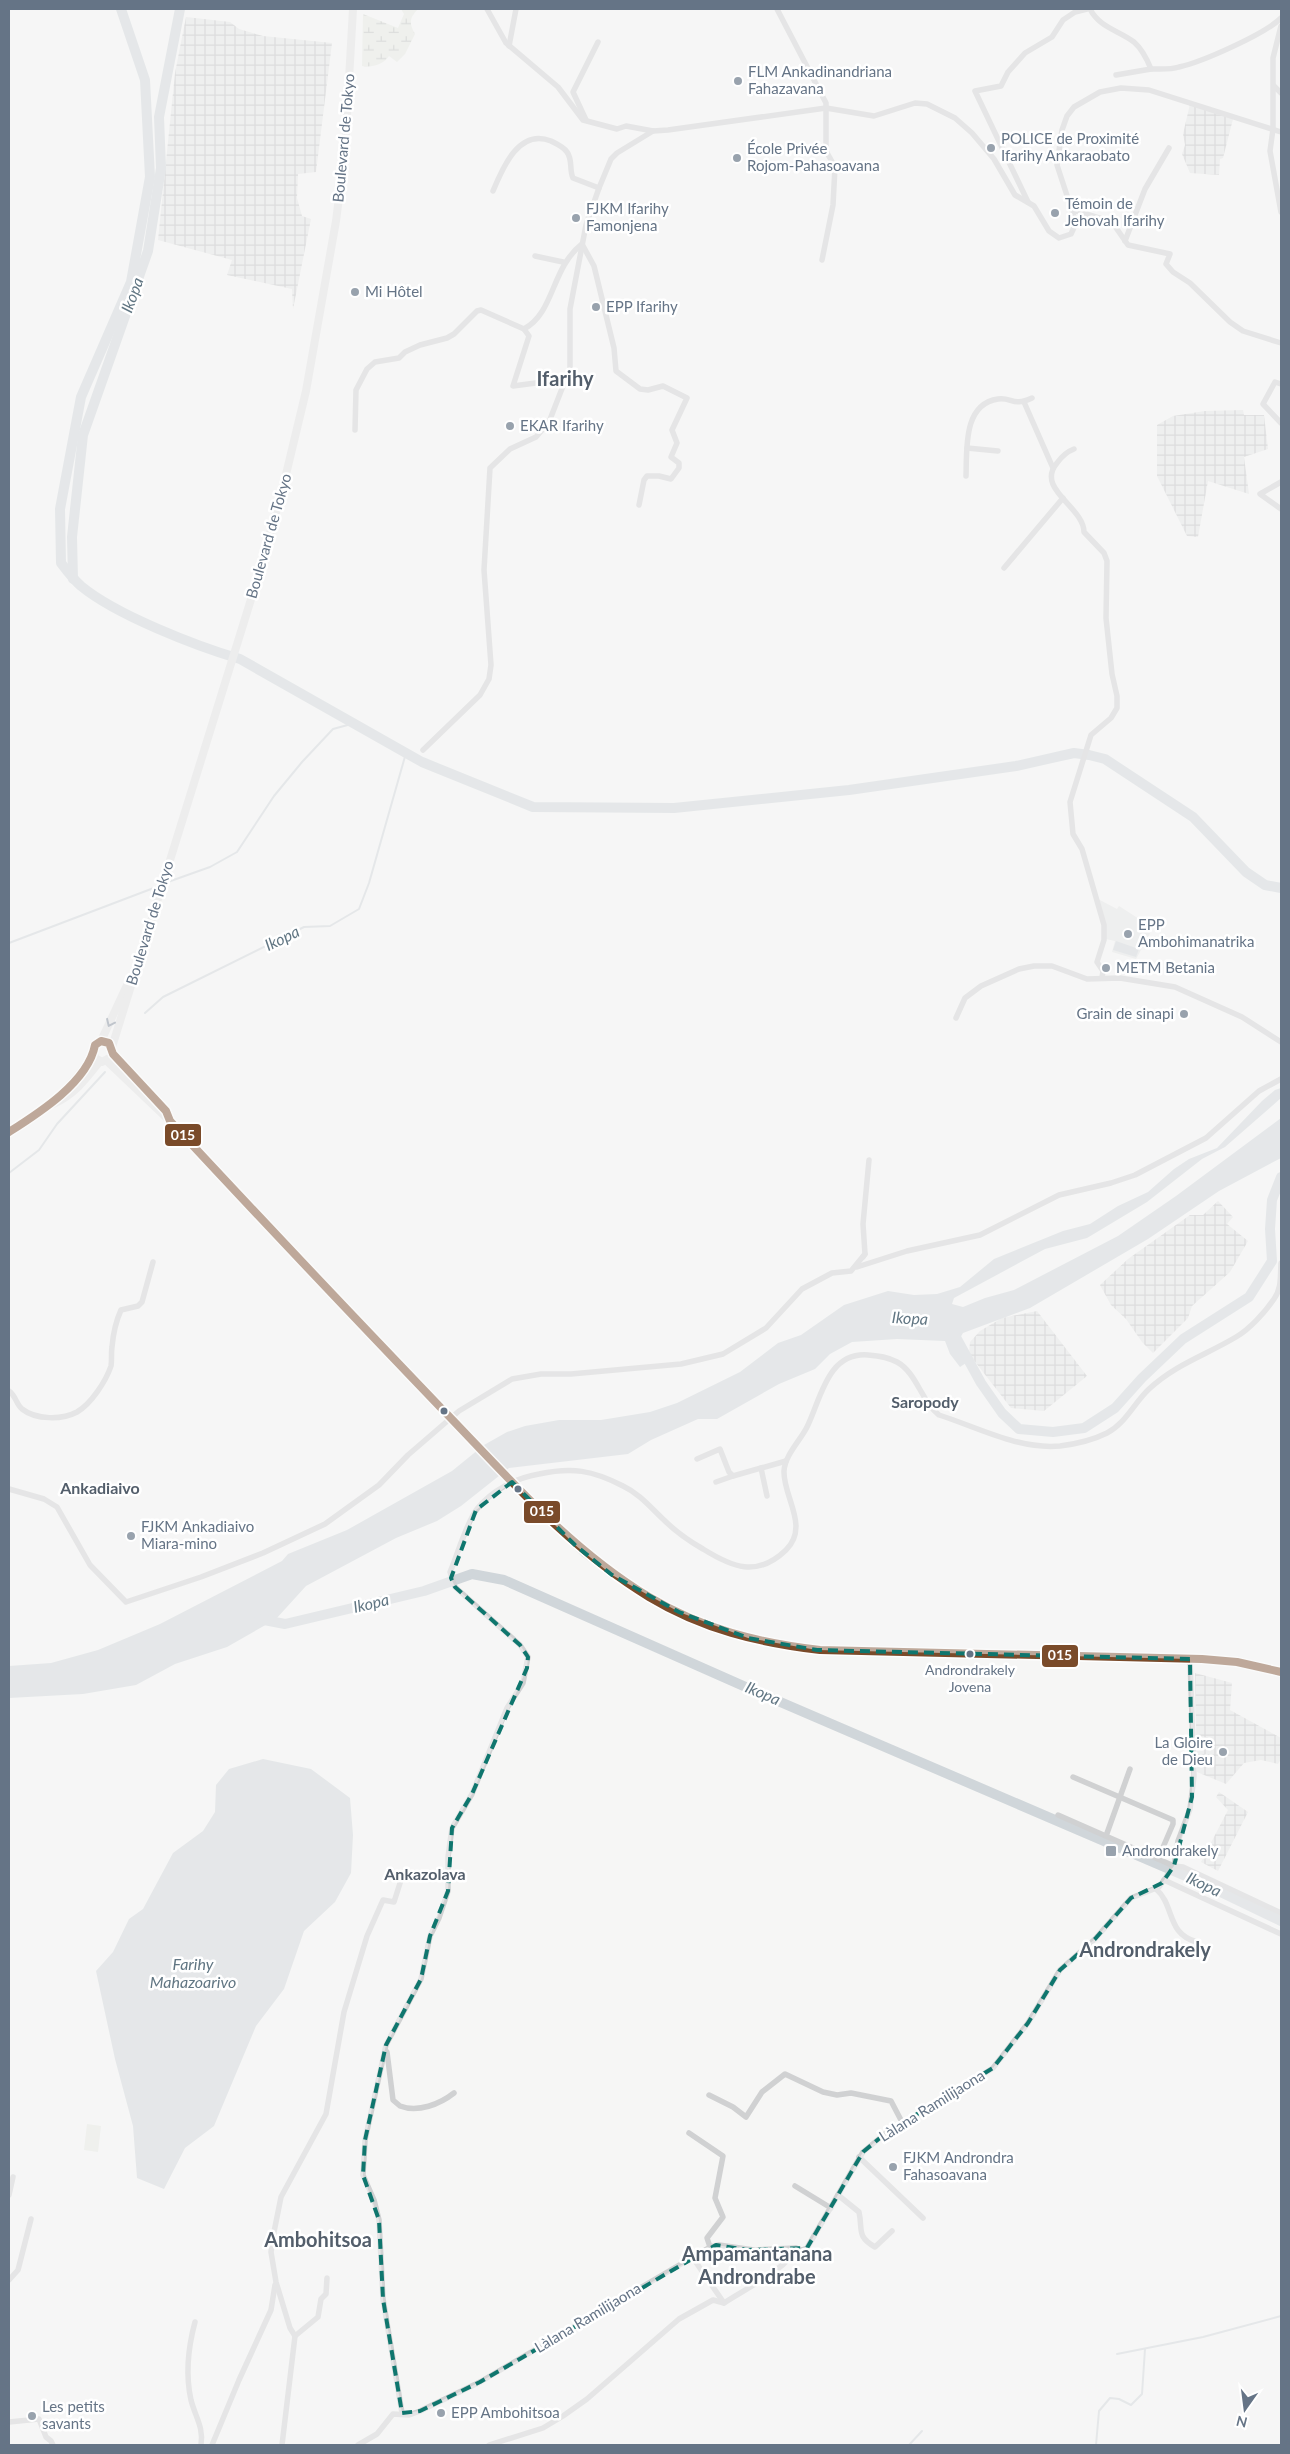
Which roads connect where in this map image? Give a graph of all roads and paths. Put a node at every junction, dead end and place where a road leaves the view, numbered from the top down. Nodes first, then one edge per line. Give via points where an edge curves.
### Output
1 (353, 9) edge
2 (487, 9) edge
3 (516, 9) edge
4 (777, 9) edge
5 (1089, 9) edge
6 (1281, 18) edge
7 (1281, 26) edge
8 (598, 42) dead end
9 (509, 46) junction
10 (1151, 69) junction
11 (1116, 75) dead end
12 (1274, 86) junction
13 (1281, 93) edge
14 (826, 108) junction
15 (587, 122) junction
16 (1273, 129) junction
17 (653, 131) junction
18 (1281, 132) edge
19 (1169, 148) dead end
20 (599, 188) junction
21 (493, 191) dead end
22 (1028, 202) junction
23 (1073, 210) junction
24 (1281, 212) edge
25 (1125, 242) junction
26 (582, 244) junction
27 (535, 256) dead end
28 (822, 260) dead end
29 (564, 262) junction
30 (524, 328) junction
31 (1281, 343) edge
32 (566, 379) junction
33 (1281, 384) edge
34 (1032, 398) dead end
35 (1024, 402) junction
36 (1281, 422) edge
37 (354, 430) dead end
38 (967, 448) junction
39 (1074, 449) dead end
40 (998, 452) dead end
41 (1053, 468) junction
42 (966, 476) dead end
43 (1281, 482) edge
44 (1063, 498) junction
45 (640, 505) dead end
46 (1281, 509) edge
47 (1004, 568) dead end
48 (423, 750) dead end
49 (133, 973) junction
50 (1102, 978) junction
51 (956, 1018) dead end
52 (101, 1041) junction
53 (1281, 1042) edge
54 (112, 1050) junction
55 (93, 1055) junction
56 (103, 1061) junction
57 (1281, 1079) edge
58 (51, 1105) junction
59 (170, 1121) junction
60 (9, 1132) edge
61 (870, 1160) dead end
62 (865, 1254) junction
63 (154, 1262) dead end
64 (1281, 1263) edge
65 (9, 1391) edge
66 (450, 1418) junction
67 (697, 1459) dead end
68 (786, 1461) junction
69 (761, 1468) junction
70 (734, 1476) junction
71 (511, 1480) junction
72 (716, 1482) dead end
73 (9, 1489) edge
74 (768, 1496) dead end
75 (1190, 1659) junction
76 (1281, 1672) edge
77 (1130, 1769) dead end
78 (1073, 1777) dead end
79 (1120, 1797) junction
80 (1058, 1815) dead end
81 (1106, 1836) junction
82 (1158, 1859) junction
83 (1173, 1867) junction
84 (1166, 1877) junction
85 (401, 1880) dead end
86 (1156, 1888) junction
87 (1281, 1913) edge
88 (1281, 1934) edge
89 (1197, 1942) dead end
90 (386, 2044) junction
91 (454, 2093) dead end
92 (709, 2095) dead end
93 (902, 2122) junction
94 (689, 2133) dead end
95 (859, 2157) junction
96 (13, 2177) dead end
97 (795, 2186) dead end
98 (9, 2195) edge
99 (838, 2195) junction
100 (831, 2208) junction
101 (924, 2218) dead end
102 (31, 2219) dead end
103 (892, 2231) dead end
104 (710, 2247) junction
105 (796, 2248) junction
106 (693, 2258) junction
107 (327, 2278) dead end
108 (9, 2280) edge
109 (276, 2282) junction
110 (724, 2303) junction
111 (195, 2322) dead end
112 (295, 2336) junction
113 (402, 2413) junction
114 (9, 2422) edge
115 (53, 2445) edge
116 (201, 2445) edge
117 (212, 2445) edge
118 (282, 2445) edge
119 (358, 2445) edge
120 (489, 2445) edge

1 - 49 main road, Boulevard de Tokyo via 345,150 306,391 282,491 235,652
2 - 9 street
3 - 9 street
4 - 14 street via 805,59
5 - 10 street via 1108,29 1133,42
5 - 22 street via 1075,12 1063,20 1052,37 1025,53 1008,72 1001,86 976,91
6 - 10 street via 1196,62 1178,68
7 - 12 street via 1273,58
8 - 15 street via 572,92
9 - 15 street via 558,87
10 - 11 street
12 - 13 street
12 - 16 street
14 - 17 street
14 - 22 street via 874,116 921,103 942,110 972,133 994,159 1015,195
14 - 28 street via 826,151 835,167
15 - 17 street via 616,130 626,126
16 - 18 street
16 - 23 street via 1149,90 1121,88 1100,92 1074,107 1062,130 1057,165 1060,181
16 - 24 street via 1270,151
17 - 20 street via 611,159
19 - 25 street via 1145,189
20 - 21 street via 573,178 566,150 538,137 530,139 513,153
20 - 26 street
22 - 23 street via 1034,206 1049,231 1059,238 1071,234 1074,229
23 - 25 street via 1112,222
25 - 31 street via 1137,248 1170,254 1166,264 1173,272 1190,283 1230,322 1243,332
26 - 29 street
26 - 32 street via 570,308 570,368
26 - 45 street via 594,266 614,348 616,371 640,389 664,386 687,398 672,430 677,443 672,460 679,463 679,468 671,479 647,476
27 - 29 street
29 - 30 street via 540,318
30 - 32 street via 529,340 513,386
30 - 37 street via 481,310 447,338 420,345 399,358 375,362 367,369 356,390
32 - 48 street via 544,430 510,449 490,468 484,570 491,665 489,679 480,695
33 - 36 street via 1275,382 1263,404
34 - 35 street
35 - 38 street via 1017,404 999,399 981,405 974,413
35 - 41 street
38 - 40 street
38 - 42 street
39 - 41 street via 1065,453
41 - 44 street via 1051,479
43 - 46 street via 1260,494
44 - 47 street
44 - 50 street via 1079,516 1084,532 1104,553 1107,562 1106,618 1112,674 1118,696 1111,718 1091,735 1070,802 1073,834 1082,849 1104,925 1104,940 1097,962 1103,971
49 -> 52 main road
49 - 54 main road, Boulevard de Tokyo
50 - 51 street via 1087,979 1052,966 1019,969 970,992
50 - 53 street via 1182,989 1242,1017
52 - 54 main road via 109,1043
52 - 55 main road via 95,1045
54 - 56 main road
54 - 59 main road via 166,1111
55 - 56 main road
55 - 58 main road
56 - 58 main road via 77,1089
56 - 59 main road
57 - 62 street via 1255,1094 1206,1138 1135,1175 1058,1195 980,1234 857,1267
58 - 60 main road
59 - 66 main road
61 - 62 street via 863,1224
62 - 66 street via 851,1271 832,1273 802,1289 766,1328 722,1354 681,1364 512,1379
63 - 65 street via 142,1302 120,1310 111,1365 106,1376 94,1396 78,1412 59,1418 36,1415 22,1408
64 - 68 street via 1281,1281 1274,1299 1248,1327 1238,1336 1173,1370 1150,1388 1119,1424 1091,1439 1059,1446 1026,1443 939,1415 930,1407 909,1372 898,1363 883,1356 864,1355 850,1357 836,1366
66 - 71 main road
66 - 73 street via 379,1485 325,1524 210,1574 126,1602 90,1566 57,1507 44,1499
67 - 70 street via 720,1449 729,1472
68 - 69 street
68 - 71 street via 784,1472 796,1519 792,1542 771,1561 744,1568 726,1564 686,1539 624,1486 588,1472 564,1468
69 - 70 street
69 - 74 street
70 - 72 street
71 - 75 main road via 575,1545 612,1575 679,1612 748,1638 817,1650
71 - 90 street via 476,1510 450,1572 455,1587 520,1645 528,1657 527,1668 523,1683 507,1708 487,1753 472,1794 452,1828 448,1891 442,1912 430,1936 421,1979
75 - 76 main road via 1237,1662
75 - 83 street via 1194,1776 1190,1809 1178,1841
77 - 79 street
78 - 79 street
79 - 81 street
79 - 82 street via 1172,1820
80 - 81 street
81 - 82 street
82 - 83 street
83 - 84 street, Làlana Ramilijaona
83 - 87 street via 1183,1867
84 - 86 street, Làlana Ramilijaona
84 - 88 street
85 - 109 street via 394,1902 383,1900 367,1936 344,2012 326,2114 281,2197 271,2252
86 - 89 street via 1164,1896 1175,1926 1187,1939
86 - 93 street, Làlana Ramilijaona via 1131,1898 1096,1939 1060,1970 1028,2023 993,2068 931,2108
90 - 91 street via 394,2100 400,2106 426,2107 441,2103
90 - 113 street via 365,2140 363,2169 379,2220 383,2299
92 - 93 street via 746,2117 762,2092 785,2074 830,2094 851,2093 891,2101
93 - 95 street, Làlana Ramilijaona via 877,2139
94 - 104 street via 723,2156 715,2198 723,2217 707,2238
95 - 99 street, Làlana Ramilijaona
95 - 101 street
96 - 98 street
97 - 100 street
99 - 100 street, Làlana Ramilijaona
99 - 103 street via 859,2212 862,2236 869,2243 876,2247
100 - 105 street, Làlana Ramilijaona via 812,2244 804,2249
102 - 108 street via 18,2270
104 - 105 street, Làlana Ramilijaona
104 - 106 street, Làlana Ramilijaona
105 - 110 street via 793,2255 768,2276
106 - 110 street
106 - 113 street, Làlana Ramilijaona via 480,2382 420,2411
107 - 112 street via 326,2294 321,2299 318,2317
109 - 112 street
109 - 117 street via 271,2310
110 - 120 street via 713,2300 679,2319 563,2416 543,2428
111 - 116 street via 188,2356 188,2376 191,2400 203,2436
112 - 118 street
113 - 119 street via 393,2414 377,2434
114 - 115 street via 39,2419

